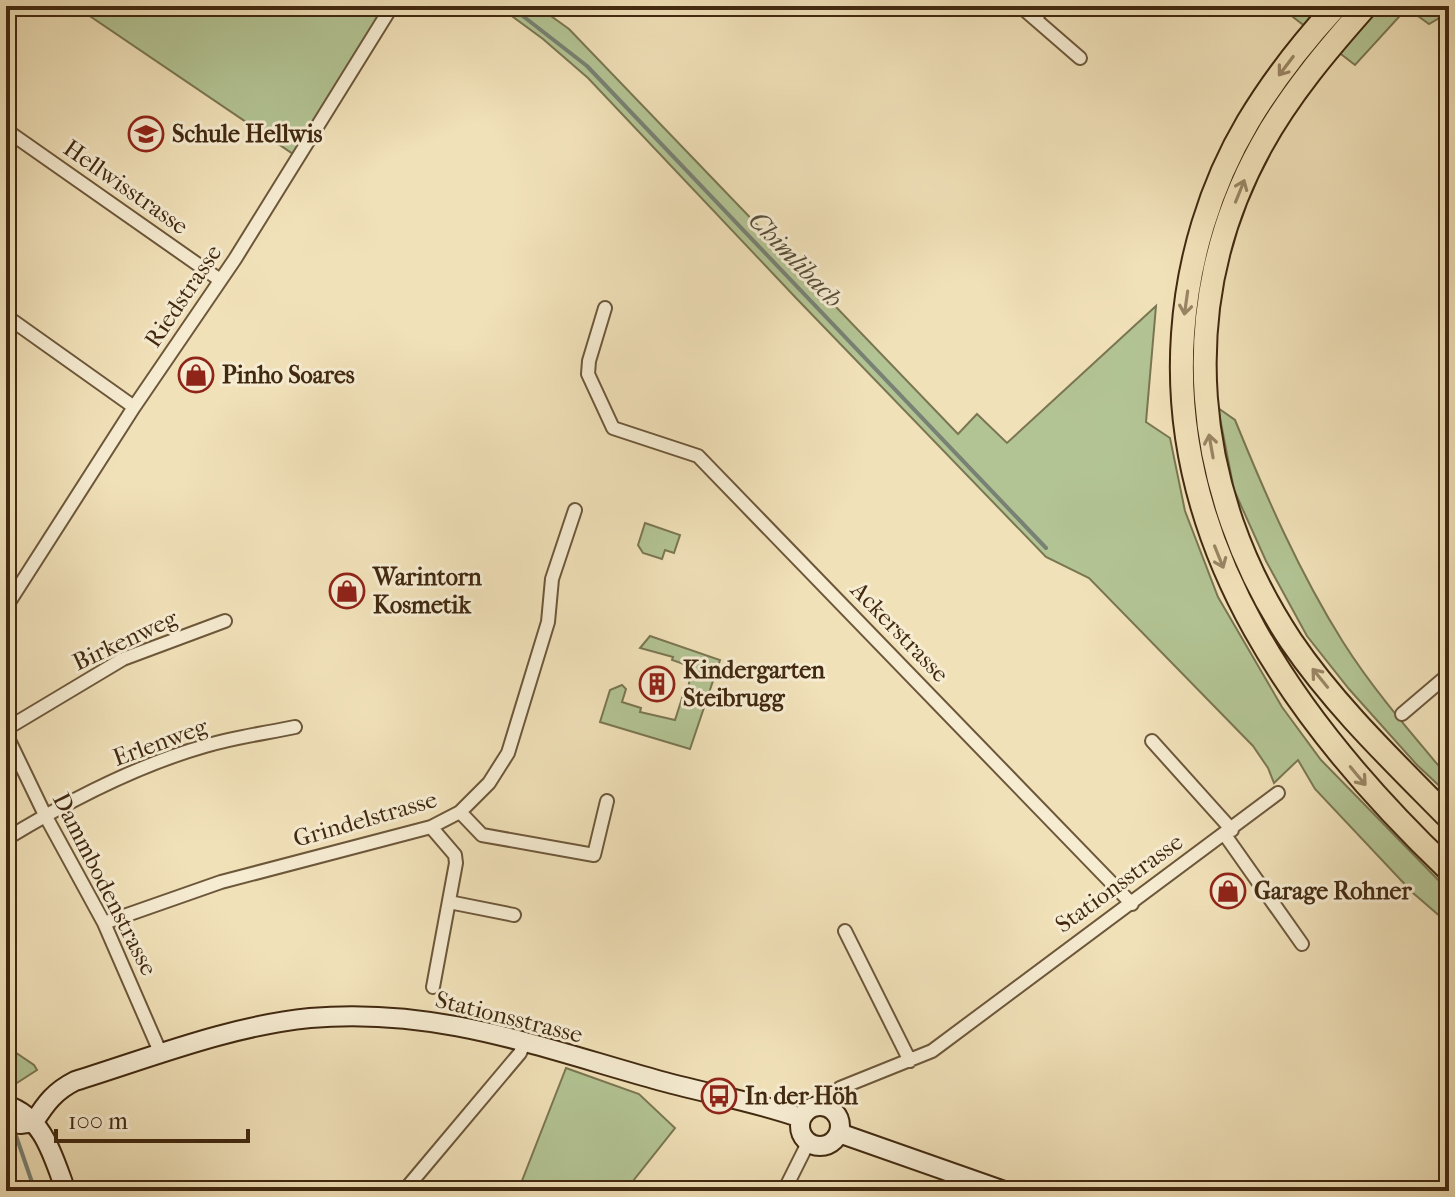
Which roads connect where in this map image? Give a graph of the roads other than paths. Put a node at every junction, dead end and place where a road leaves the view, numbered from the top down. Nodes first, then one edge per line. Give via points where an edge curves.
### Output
1 (392, 6) edge
2 (1020, 6) edge
3 (1044, 6) edge
4 (1336, 6) edge
5 (1366, 6) edge
6 (1035, 19) junction
7 (1080, 58) dead end
8 (6, 130) edge
9 (220, 280) junction
10 (605, 308) dead end
11 (6, 316) edge
12 (134, 407) junction
13 (613, 428) junction
14 (602, 438) dead end
15 (575, 510) dead end
16 (6, 607) edge
17 (225, 621) dead end
18 (1449, 674) edge
19 (1402, 714) dead end
20 (295, 727) dead end
21 (6, 732) edge
22 (1152, 741) dead end
23 (1278, 793) dead end
24 (607, 801) dead end
25 (460, 812) junction
26 (45, 815) junction
27 (1449, 818) edge
28 (431, 827) junction
29 (1228, 832) junction
30 (6, 839) edge
31 (1449, 870) edge
32 (449, 902) junction
33 (1132, 904) junction
34 (514, 915) dead end
35 (104, 923) junction
36 (845, 931) dead end
37 (1302, 944) dead end
38 (433, 987) dead end
39 (525, 1041) junction
40 (161, 1054) junction
41 (910, 1061) junction
42 (826, 1107) junction
43 (16, 1116) edge
44 (801, 1118) junction
45 (839, 1133) junction
46 (808, 1143) junction
47 (66, 1191) edge
48 (404, 1191) edge
49 (784, 1191) edge
50 (1004, 1191) edge

1 - 9 street, Riedstrasse
2 - 6 street
3 - 6 street
4 -> 31 highway via 1260,103 1210,204 1192,264 1184,318 1186,438 1215,547 1270,655 1351,767
27 -> 5 highway via 1334,695 1273,612 1229,517 1207,417 1210,297 1238,196 1287,104
6 - 7 street
8 - 9 street, Hellwisstrasse
9 - 12 street, Riedstrasse
10 - 13 street via 588,374
11 - 12 street
12 - 16 street, Riedstrasse
13 - 14 street
13 - 33 street, Ackerstrasse via 698,456
15 - 25 street, Grindelstrasse via 508,753 489,783
17 - 21 street, Birkenweg via 123,659
18 - 19 street
20 - 26 street, Erlenweg via 206,746 118,779
21 - 26 street, Dammbodenstrasse
22 - 29 street
23 - 29 street, Stationsstrasse
24 - 25 street via 594,855 482,835
25 - 28 street, Grindelstrasse
26 - 30 street, Erlenweg
26 - 35 street, Dammbodenstrasse
28 - 32 street via 455,855
28 - 35 street, Grindelstrasse via 221,882
29 - 33 street, Stationsstrasse
29 - 37 street
32 - 34 street
32 - 38 street
33 - 41 street, Stationsstrasse via 932,1051
35 - 40 street, Dammbodenstrasse
36 - 41 street
39 - 40 main road, Stationsstrasse via 428,1020 309,1018 249,1028
39 - 44 main road, Stationsstrasse
39 - 48 street
40 - 43 main road, Stationsstrasse via 75,1081
41 - 42 street, Stationsstrasse via 840,1088
42 - 44 main road via 814,1106
42 - 45 main road via 838,1117
43 - 47 main road via 45,1135
44 - 46 main road via 801,1134
45 - 46 main road via 829,1144
45 - 50 main road
46 - 49 street

